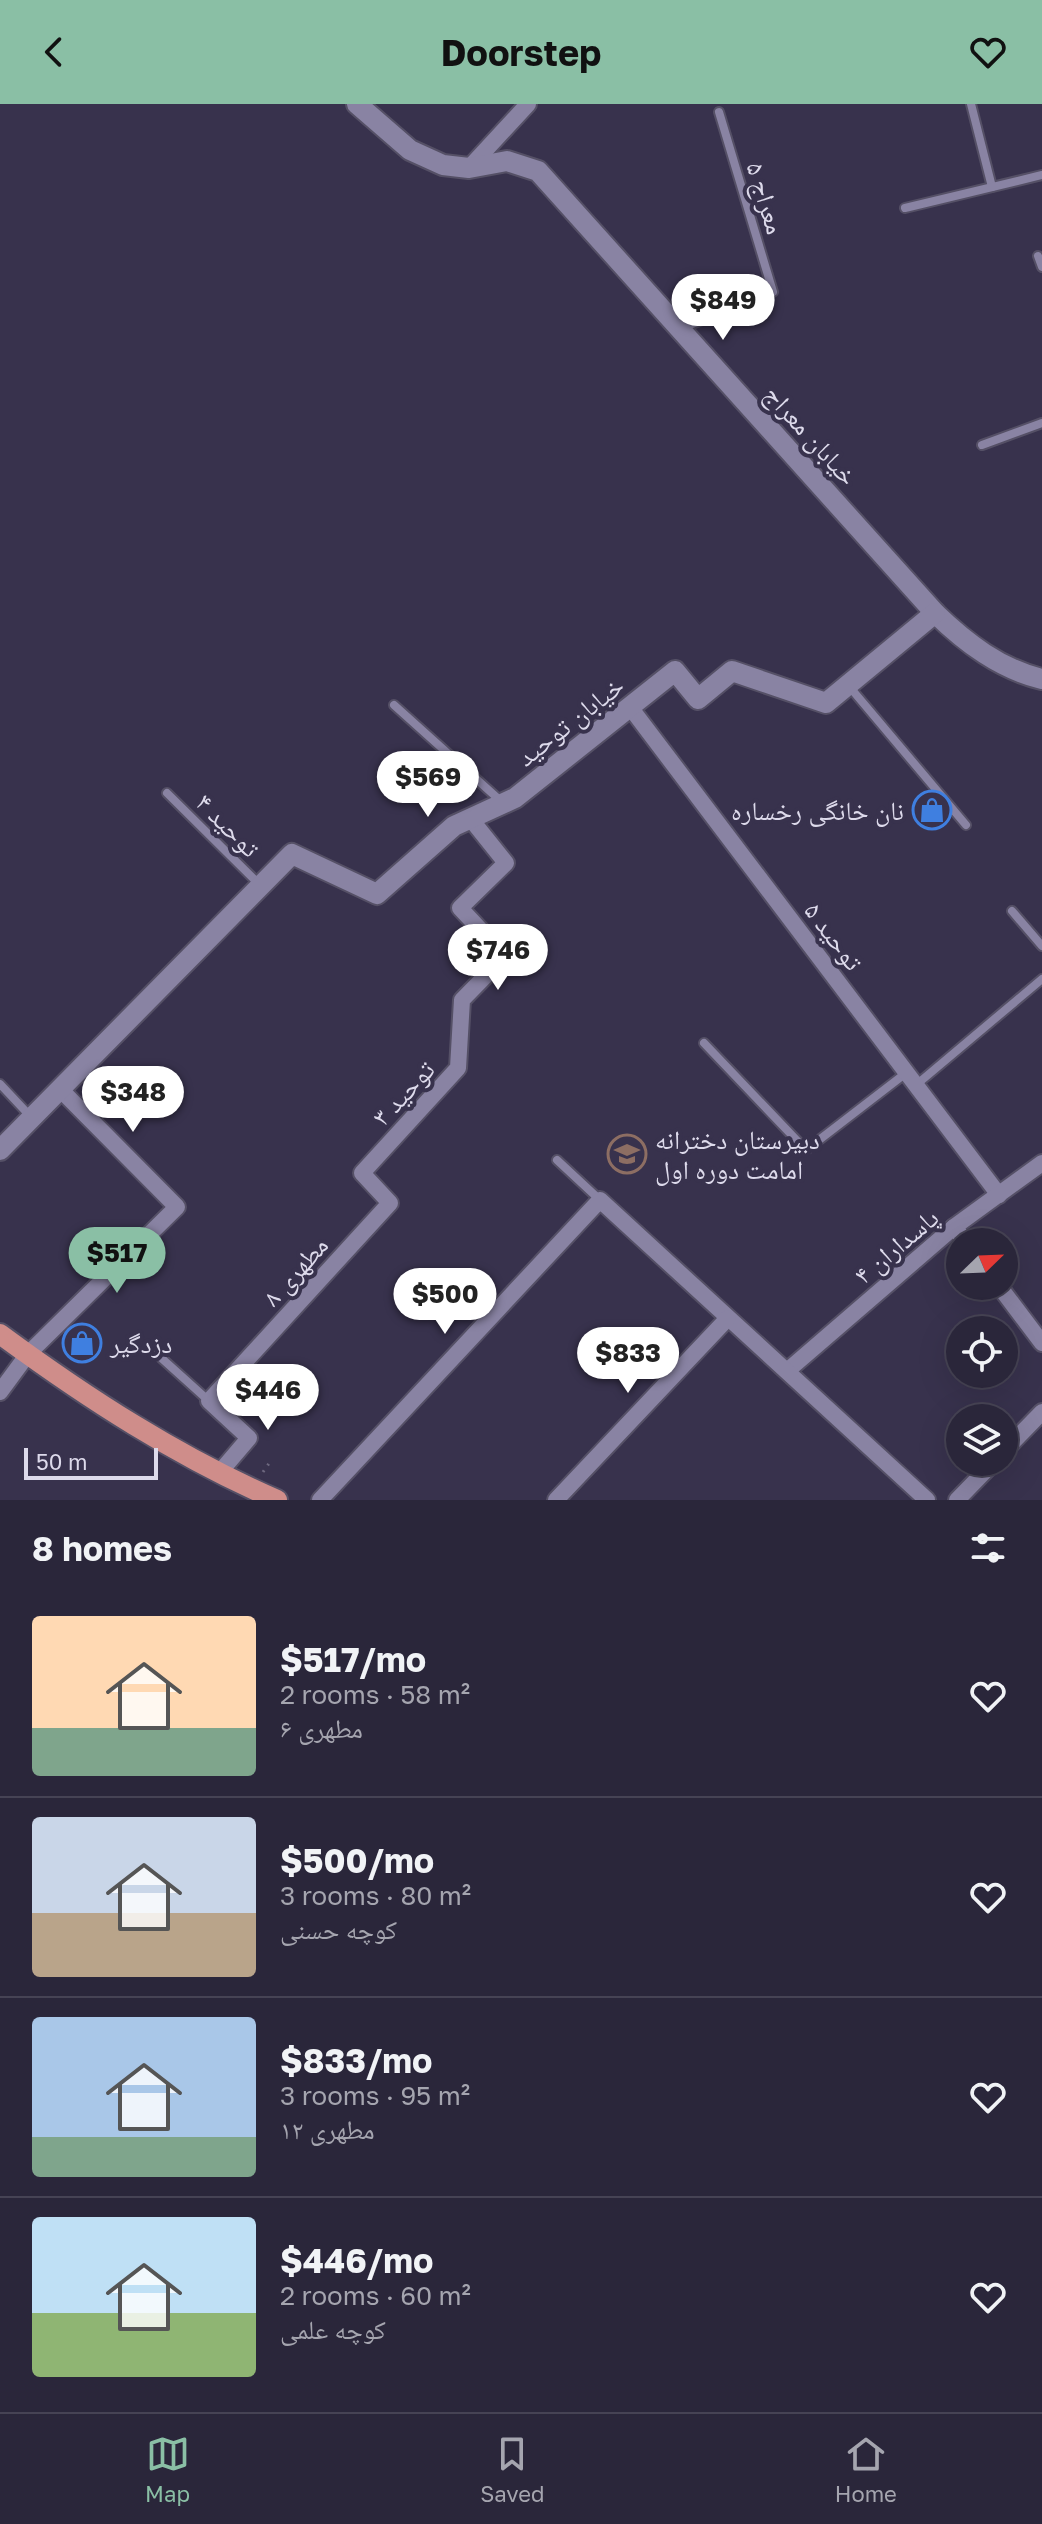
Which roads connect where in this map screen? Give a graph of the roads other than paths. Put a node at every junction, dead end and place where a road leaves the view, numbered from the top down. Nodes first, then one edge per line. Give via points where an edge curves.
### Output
1 (357, 104) edge
2 (528, 104) edge
3 (971, 104) edge
4 (719, 112) dead end
5 (469, 168) junction
6 (1042, 175) edge
7 (992, 187) junction
8 (905, 208) dead end
9 (1038, 256) dead end
10 (1042, 267) edge
11 (681, 329) junction
12 (1042, 423) edge
13 (982, 445) dead end
14 (935, 613) junction
15 (1042, 679) edge
16 (848, 685) junction
17 (394, 705) dead end
18 (630, 707) junction
19 (167, 793) dead end
20 (504, 803) junction
21 (470, 818) junction
22 (966, 825) dead end
23 (260, 886) junction
24 (1012, 911) dead end
25 (1042, 946) edge
26 (1042, 979) edge
27 (704, 1043) dead end
28 (911, 1079) junction
29 (0, 1084) edge
30 (60, 1089) junction
31 (32, 1118) junction
32 (0, 1150) edge
33 (557, 1160) dead end
34 (1042, 1163) edge
35 (362, 1173) joint
36 (999, 1195) junction
37 (600, 1200) junction
38 (954, 1227) joint
39 (1010, 1300) edge
40 (728, 1318) junction
41 (0, 1334) edge
42 (1042, 1343) edge
43 (28, 1354) junction
44 (158, 1355) dead end
45 (787, 1371) junction
46 (0, 1392) edge
47 (209, 1401) junction
48 (1042, 1412) edge
49 (1018, 1437) edge
50 (220, 1472) junction
51 (980, 1476) edge
52 (248, 1495) edge
53 (277, 1500) edge
54 (320, 1500) edge
55 (556, 1500) edge
56 (927, 1500) edge
57 (957, 1500) edge

1 - 5 street, خیابان معراج via 410,150 443,165
2 - 5 street
3 - 7 lane
4 - 11 lane, معراج ۵ via 773,292
5 - 11 street, خیابان معراج via 507,161 538,171
6 - 7 lane
7 - 8 lane
9 - 10 lane
11 - 14 street, خیابان معراج
12 - 13 lane
14 - 15 street, خیابان معراج via 981,652
14 - 16 street, خیابان توحید
16 - 18 street, خیابان توحید via 826,703 732,671 698,699 675,671
16 - 22 lane
17 - 20 lane
18 - 20 street, خیابان توحید
18 - 28 street, توحید ۵
19 - 23 lane, توحید ۴
20 - 21 street, خیابان توحید
21 - 23 street, خیابان توحید via 377,894 292,854
21 - 35 street, توحید ۳ via 506,863 460,908 505,956 462,1000 458,1068
23 - 30 street, خیابان توحید
24 - 25 lane
26 - 28 lane
27 - 28 lane via 806,1150
28 - 36 street, توحید ۵
29 - 31 lane
30 - 31 street, خیابان توحید
30 - 43 street via 177,1207
31 - 32 street, خیابان توحید
33 - 37 lane
34 - 36 street, پاسداران ۴
35 - 47 street, مطهری ۸ via 390,1203
36 - 38 street, پاسداران ۴
37 - 40 street
37 - 54 street
38 - 45 street, پاسداران ۴
39 - 42 street
40 - 45 street
40 - 55 street
41 - 43 main road
43 - 46 street
43 - 50 main road via 126,1422
44 - 47 lane
45 - 56 street
47 - 50 street via 249,1438
48 - 49 street
50 - 52 main road
51 - 57 street
52 - 53 main road

